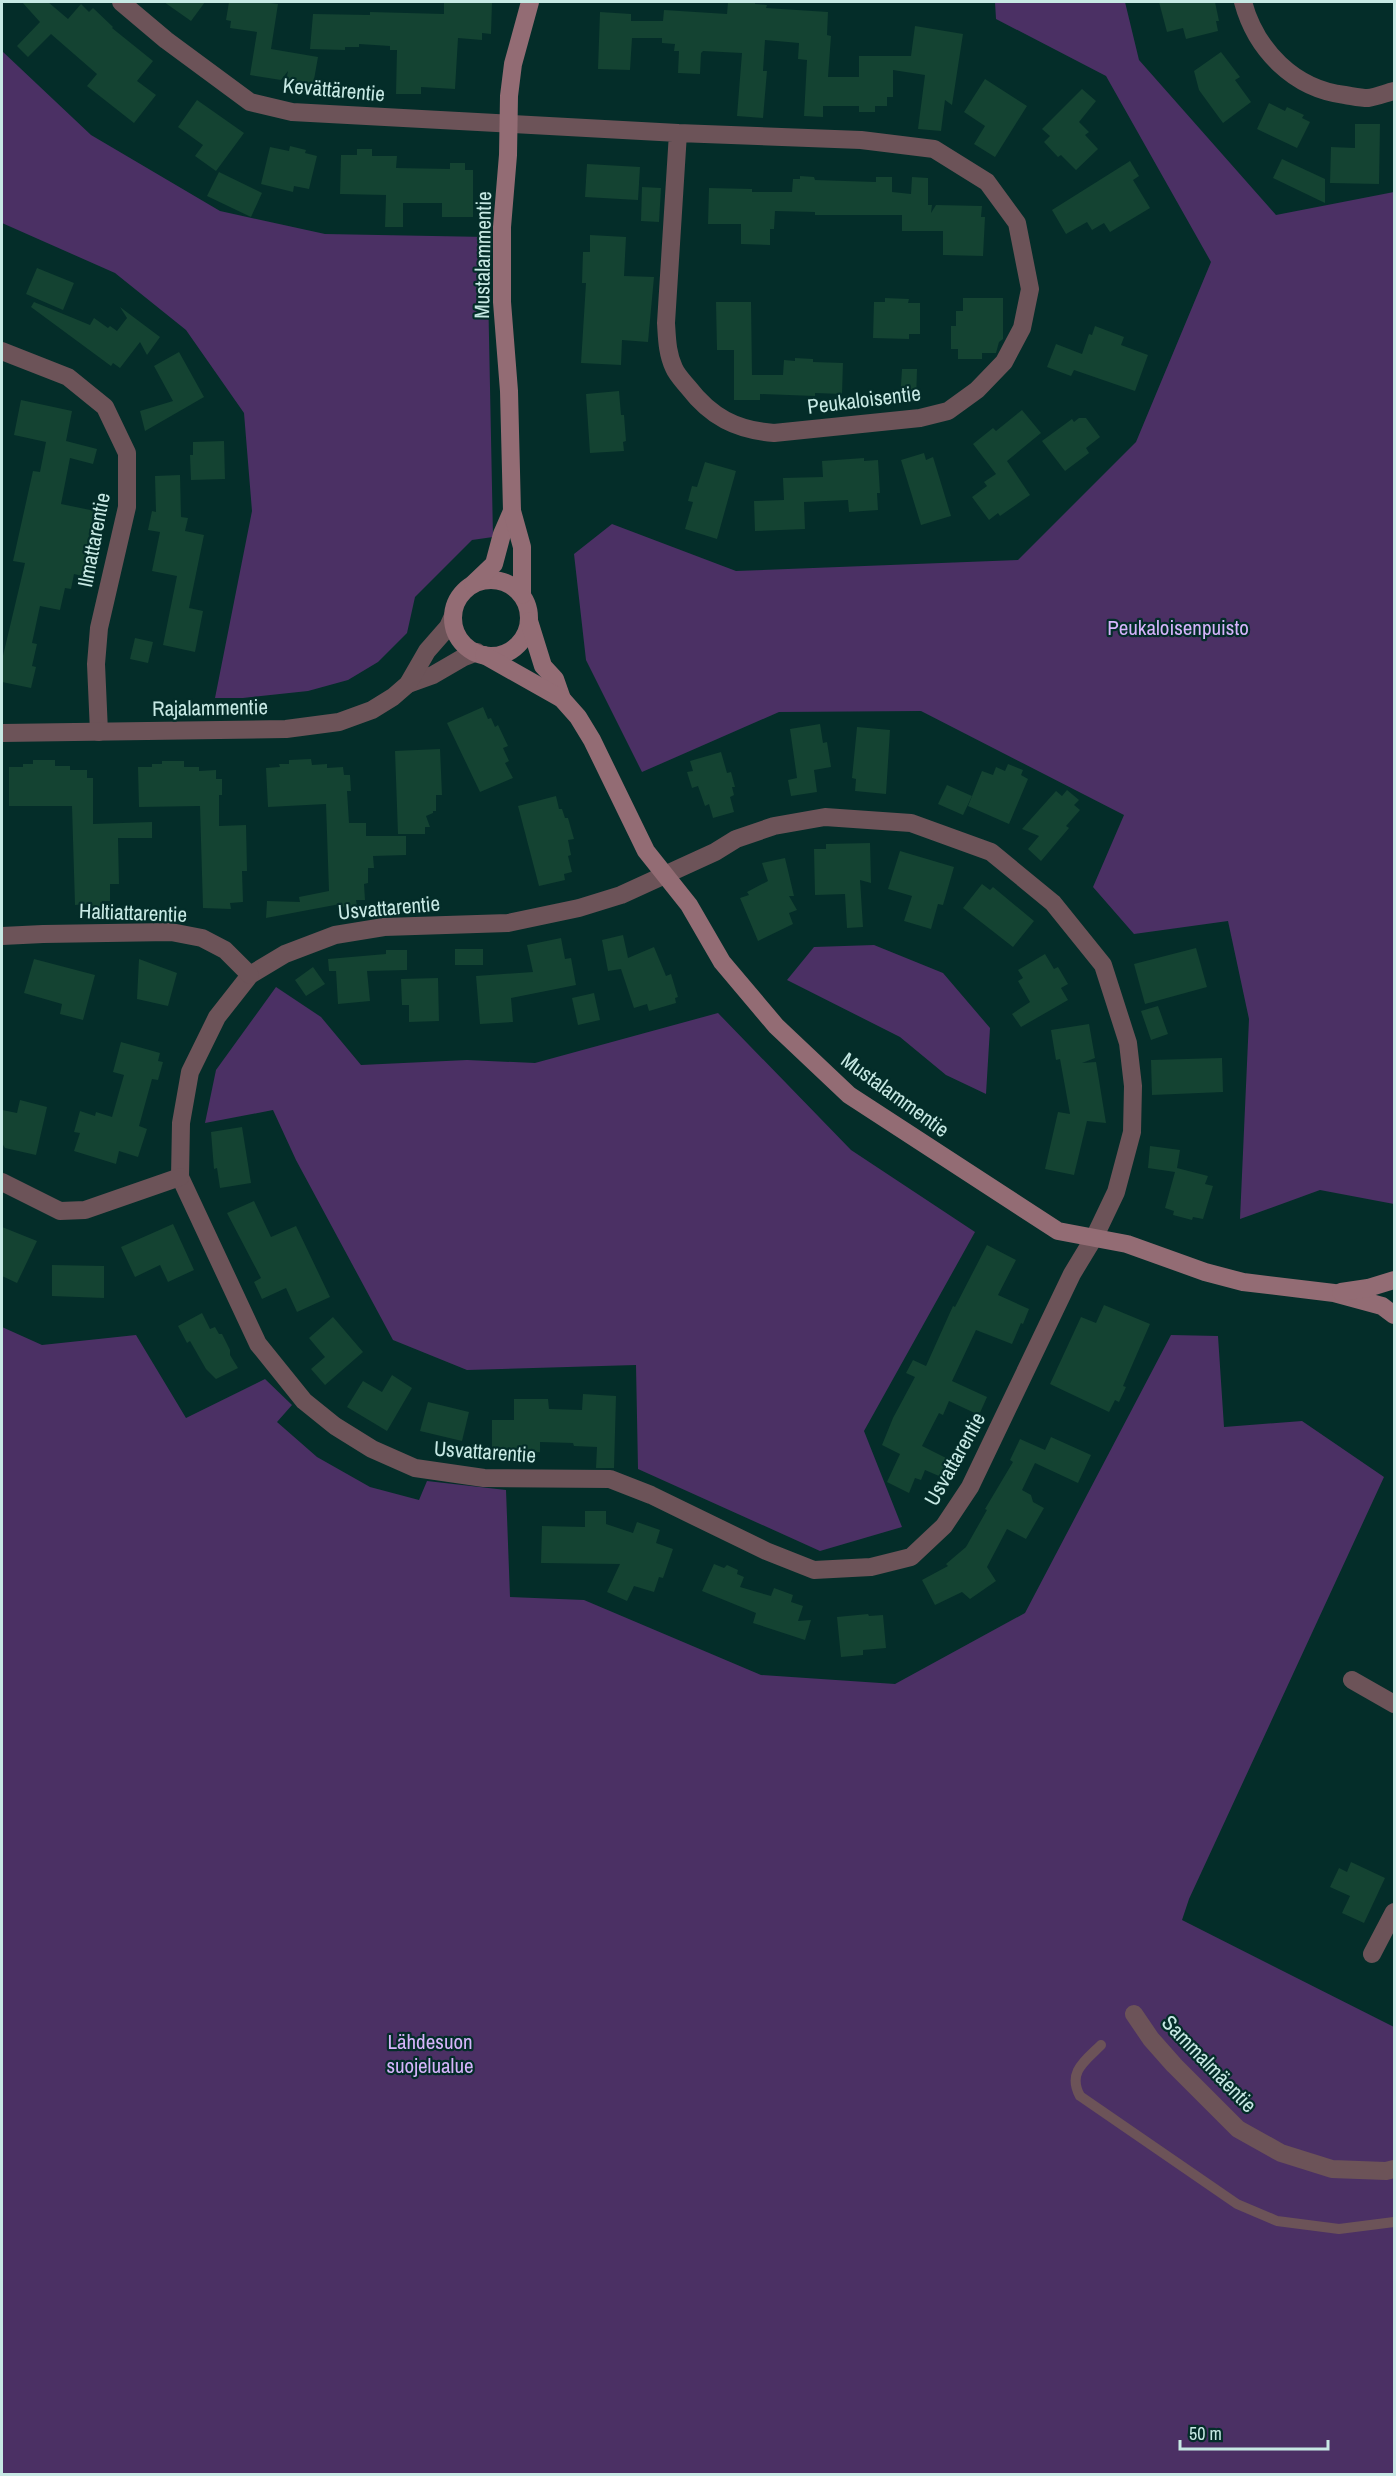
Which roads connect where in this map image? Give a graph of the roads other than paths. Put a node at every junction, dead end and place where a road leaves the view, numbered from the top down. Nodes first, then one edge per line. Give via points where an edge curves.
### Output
1 (121, 2) edge
2 (530, 2) edge
3 (1243, 2) edge
4 (1395, 91) edge
5 (507, 123) junction
6 (678, 132) junction
7 (2, 351) edge
8 (512, 511) junction
9 (473, 584) junction
10 (522, 595) junction
11 (453, 616) junction
12 (530, 621) junction
13 (480, 654) junction
14 (408, 684) junction
15 (562, 699) junction
16 (99, 732) junction
17 (2, 733) edge
18 (665, 876) junction
19 (2, 936) edge
20 (250, 975) junction
21 (180, 1177) junction
22 (2, 1182) edge
23 (1095, 1236) junction
24 (1395, 1280) edge
25 (1334, 1293) junction
26 (1395, 1315) edge
27 (1352, 1680) dead end
28 (1395, 1704) edge
29 (1395, 1912) edge
30 (1372, 1954) dead end
31 (1134, 2014) dead end
32 (1101, 2045) dead end
33 (1395, 2169) edge
34 (1395, 2222) edge

1 - 5 street, Kevättärentie via 250,102 292,112
2 - 5 street, Mustalammentie via 513,64
3 - 4 street via 1259,42 1300,80 1324,92 1367,98
5 - 6 street, Peukaloisentie
5 - 8 street, Mustalammentie via 502,302 510,391
6 - 6 street, Peukaloisentie via 861,141 934,149 987,182 1017,223 1030,290 1022,328 1004,362 977,390 948,411 920,418 774,433 753,431 715,415 674,369 667,348
7 - 16 street, Ilmattarentie via 68,377 105,407 127,453 127,507 99,628
8 - 9 street, Mustalammentie via 494,564
8 - 10 street, Mustalammentie via 522,547
9 - 10 street via 488,579 502,581
9 - 11 street via 456,602
10 - 12 street
11 - 13 street via 458,638
11 - 14 street, Rajalammentie
12 - 13 street via 525,636 508,652 497,656
12 - 15 street, Mustalammentie via 543,666 555,679
13 - 14 street, Rajalammentie via 464,657
13 - 15 street, Mustalammentie
14 - 16 street, Rajalammentie via 372,710 339,722 285,729
15 - 18 street, Mustalammentie via 592,740 646,851
16 - 17 street, Rajalammentie
18 - 20 street, Usvattarentie via 616,897 543,917 508,923 384,927 335,935 285,954
18 - 23 street, Mustalammentie via 689,905 722,963 777,1026 849,1095 1058,1230
18 - 23 street, Usvattarentie via 736,839 774,826 825,817 911,823 991,852 1053,903 1103,966 1128,1043 1133,1086 1132,1132 1121,1178
19 - 20 street, Haltiattarentie via 171,932 202,938 225,950
20 - 21 street, Usvattarentie via 217,1017 190,1072 181,1123
21 - 22 street via 114,1202 60,1211
21 - 23 street, Usvattarentie via 258,1344 304,1401 372,1449 415,1468 452,1475 610,1479 814,1570 871,1567 911,1557 944,1526 970,1487 1072,1274
23 - 25 street, Mustalammentie via 1243,1282
24 - 25 street, Mustalammentie
25 - 26 street, Mustalammentie via 1382,1306
27 - 28 street
29 - 30 street
31 - 33 street, Sammalmäentie via 1174,2065 1238,2130 1281,2153 1332,2169
32 - 34 lane via 1075,2076 1074,2086 1080,2096 1237,2204 1277,2221 1339,2229

